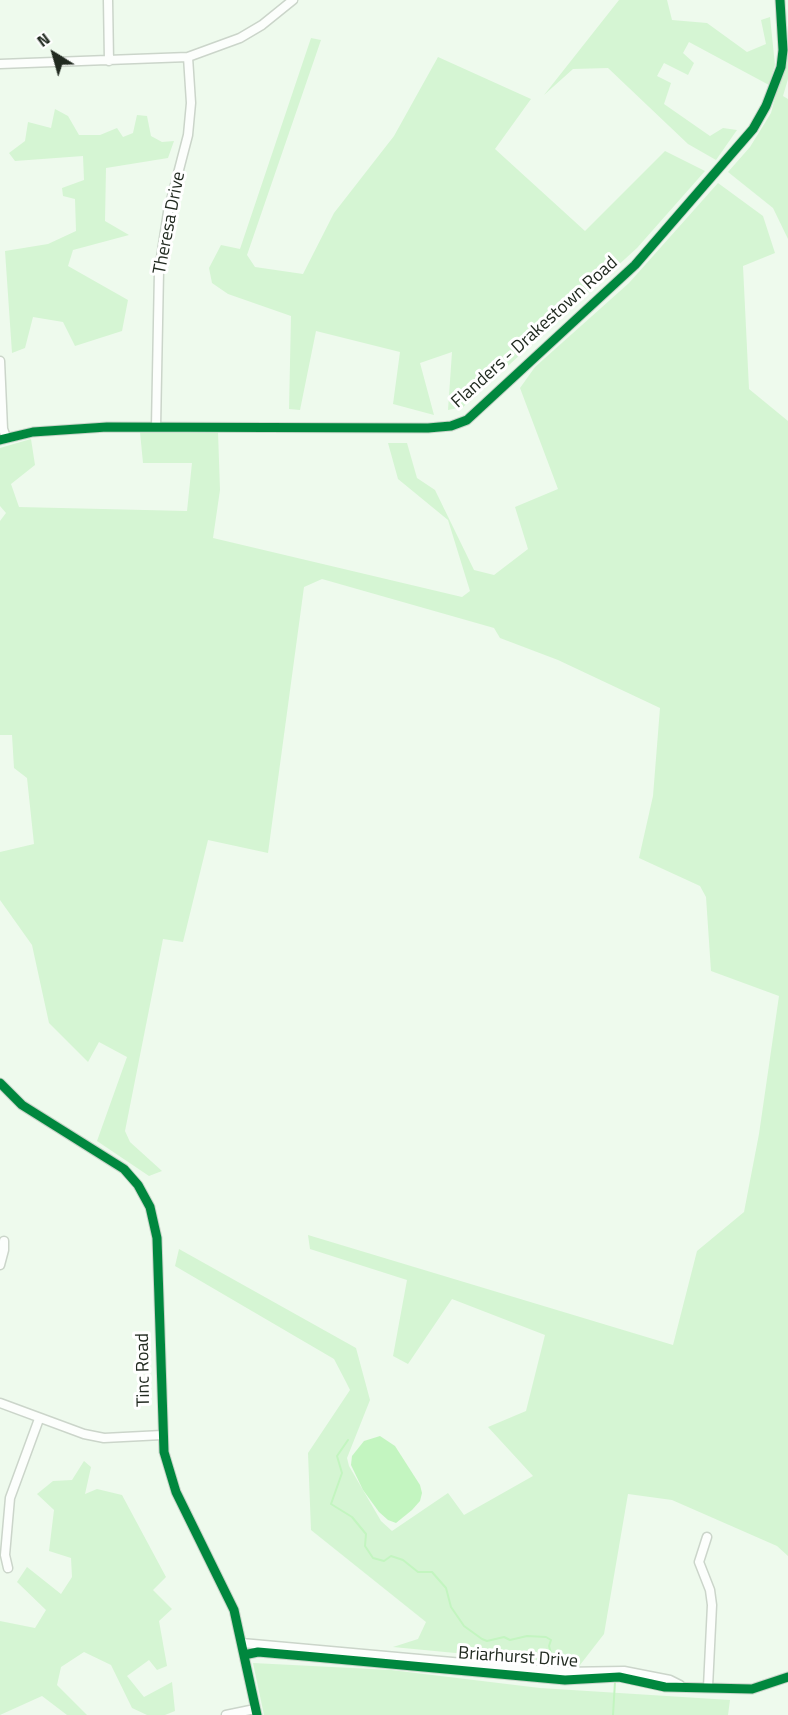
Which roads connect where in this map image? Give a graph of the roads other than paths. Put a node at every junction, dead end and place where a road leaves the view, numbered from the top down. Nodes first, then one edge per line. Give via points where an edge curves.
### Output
1 (108, 0) edge
2 (293, 0) edge
3 (780, 0) edge
4 (188, 57) junction
5 (109, 61) junction
6 (0, 64) edge
7 (0, 361) edge
8 (156, 427) junction
9 (3, 439) edge
10 (0, 1083) edge
11 (4, 1241) dead end
12 (0, 1265) edge
13 (0, 1403) edge
14 (39, 1419) junction
15 (162, 1436) junction
16 (707, 1538) dead end
17 (8, 1568) dead end
18 (242, 1643) junction
19 (244, 1655) junction
20 (788, 1677) edge
21 (680, 1685) junction
22 (708, 1686) junction
23 (256, 1712) edge
24 (226, 1715) edge

1 - 5 street
2 - 4 street via 240,38
3 - 8 street, Flanders - Drakestown Road via 780,67 775,86 753,129 635,265 471,418 453,426 428,428
4 - 5 street
4 - 8 street, Theresa Drive via 188,135 168,212 159,271
5 - 6 street
7 - 9 street
8 - 9 street, Flanders - Drakestown Road via 69,429
10 - 15 street, Tinc Road via 31,1112 118,1164 146,1197 157,1238
11 - 12 street
13 - 14 street
14 - 15 street via 104,1438
14 - 17 street via 10,1498 5,1555
15 - 18 street, Tinc Road via 173,1484 230,1601
16 - 22 street via 699,1562 712,1605
18 - 19 street, Tinc Road
18 - 21 street, Briarhurst Drive via 563,1672 614,1670
19 - 21 street, Briarhurst Drive via 258,1652 565,1680 619,1677 665,1687
19 - 23 street, Tinc Road
20 - 22 street, Briarhurst Drive via 752,1689
21 - 22 street, Briarhurst Drive
23 - 24 street

